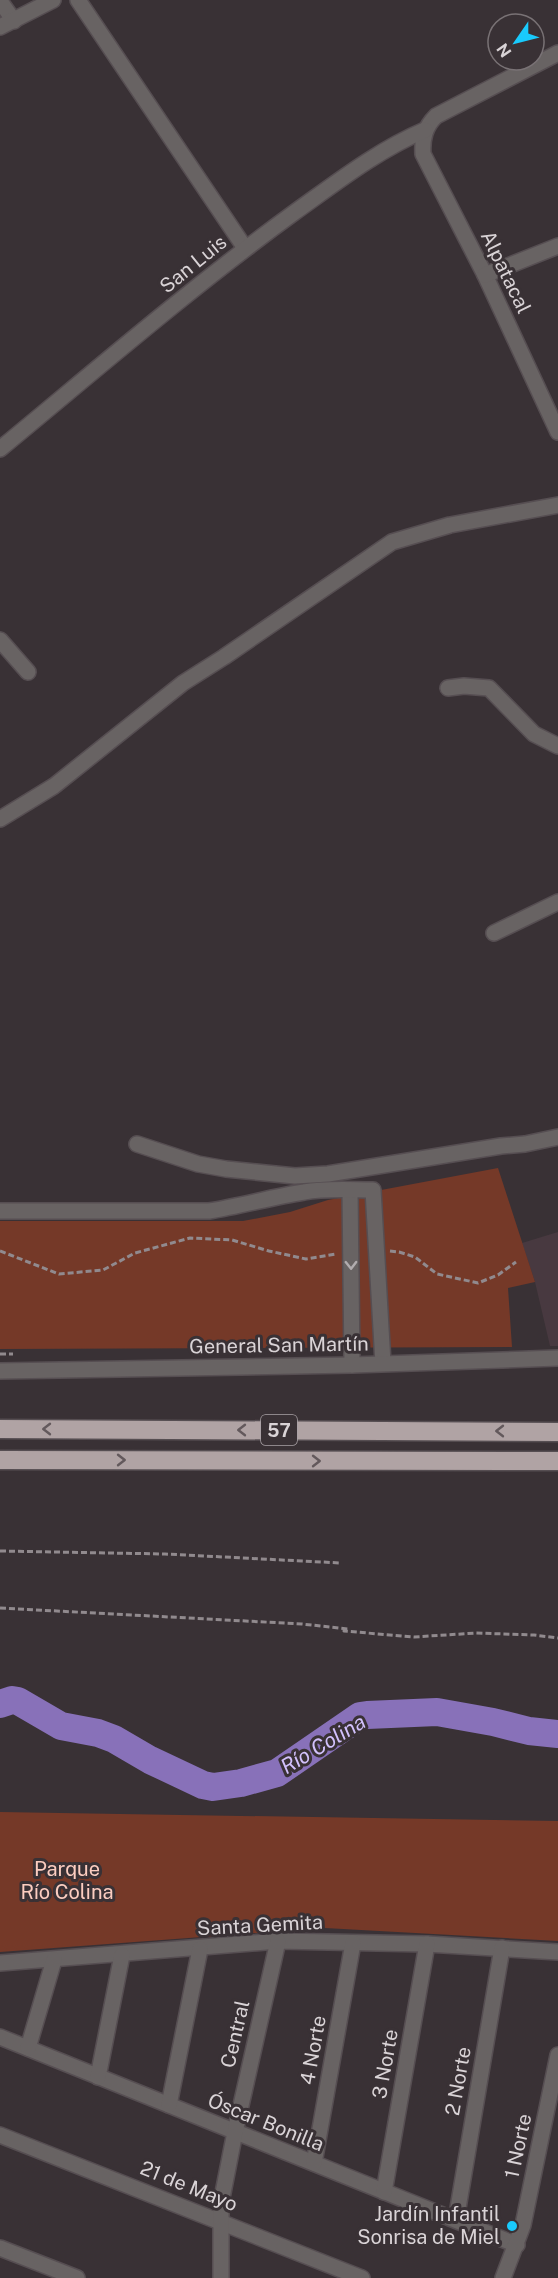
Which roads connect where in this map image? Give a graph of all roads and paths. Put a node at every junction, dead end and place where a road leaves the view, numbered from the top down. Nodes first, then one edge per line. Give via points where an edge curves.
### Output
1 (53, 0) edge
2 (78, 0) edge
3 (0, 1) edge
4 (7, 24) edge
5 (558, 53) edge
6 (426, 130) junction
7 (558, 246) edge
8 (245, 248) junction
9 (485, 275) junction
10 (558, 432) edge
11 (0, 449) edge
12 (558, 505) edge
13 (0, 640) edge
14 (28, 672) dead end
15 (448, 688) dead end
16 (558, 746) edge
17 (0, 819) edge
18 (558, 902) edge
19 (494, 933) dead end
20 (558, 1137) edge
21 (137, 1144) dead end
22 (350, 1190) junction
23 (0, 1211) edge
24 (0, 1251) edge
25 (351, 1251) junction
26 (377, 1251) junction
27 (516, 1262) dead end
28 (558, 1358) edge
29 (383, 1363) junction
30 (352, 1365) junction
31 (0, 1371) edge
32 (0, 1429) edge
33 (558, 1432) edge
34 (0, 1460) edge
35 (558, 1461) edge
36 (0, 1551) edge
37 (341, 1563) dead end
38 (0, 1608) edge
39 (558, 1638) edge
40 (278, 1941) junction
41 (353, 1943) junction
42 (427, 1944) junction
43 (502, 1948) junction
44 (200, 1949) junction
45 (558, 1952) edge
46 (122, 1955) junction
47 (54, 1960) junction
48 (0, 1963) edge
49 (0, 2037) edge
50 (28, 2048) junction
51 (558, 2055) edge
52 (98, 2077) junction
53 (169, 2105) junction
54 (235, 2132) junction
55 (0, 2135) edge
56 (314, 2163) junction
57 (384, 2192) junction
58 (456, 2220) junction
59 (220, 2222) junction
60 (517, 2245) junction
61 (0, 2248) edge
62 (77, 2278) edge
63 (220, 2278) edge
64 (362, 2278) edge
65 (503, 2278) edge

1 - 4 street
2 - 8 street
3 - 4 street
5 - 6 street via 443,112
6 - 8 street, San Luis via 370,158
6 - 9 street, Alpatacal via 423,154
7 - 9 street
8 - 11 street, San Luis
9 - 10 street, Alpatacal
12 - 17 street via 450,525 392,542 183,683 54,786
13 - 14 street
15 - 16 street via 489,688 534,734
18 - 19 street
20 - 21 street via 295,1176 198,1164
22 - 23 street via 305,1191 209,1210
22 - 25 street
22 - 26 street via 373,1190
24 - 25 path via 59,1274 103,1270 135,1253 190,1238 232,1240 306,1259
25 -> 30 street
26 - 27 path via 415,1257 437,1274 478,1283
26 - 29 street
28 - 29 street, General San Martín
29 - 30 street, General San Martín
30 - 31 street, General San Martín
33 -> 32 highway, 57
34 -> 35 highway, 57
36 - 37 path
38 - 39 path via 302,1624 391,1635 476,1633
40 - 41 street, Santa Gemita
40 - 44 street, Santa Gemita
40 - 54 street, Central
41 - 42 street, Santa Gemita
41 - 56 street, 4 Norte
42 - 43 street, Santa Gemita
42 - 57 street, 3 Norte
43 - 45 street, Santa Gemita
43 - 58 street, 2 Norte
44 - 46 street, Santa Gemita
44 - 53 street
46 - 47 street, Santa Gemita
46 - 52 street
47 - 48 street, Santa Gemita
47 - 50 street
49 - 50 street, Óscar Bonilla
50 - 52 street, Óscar Bonilla
51 - 60 street, 1 Norte
52 - 53 street, Óscar Bonilla
53 - 54 street, Óscar Bonilla
54 - 56 street, Óscar Bonilla
54 - 59 street, Central
55 - 59 street, 21 de Mayo
56 - 57 street, Óscar Bonilla
57 - 58 street, Óscar Bonilla
58 - 60 street, Óscar Bonilla
59 - 63 street, Central
59 - 64 street, 21 de Mayo
60 - 65 street, 1 Norte
61 - 62 street

